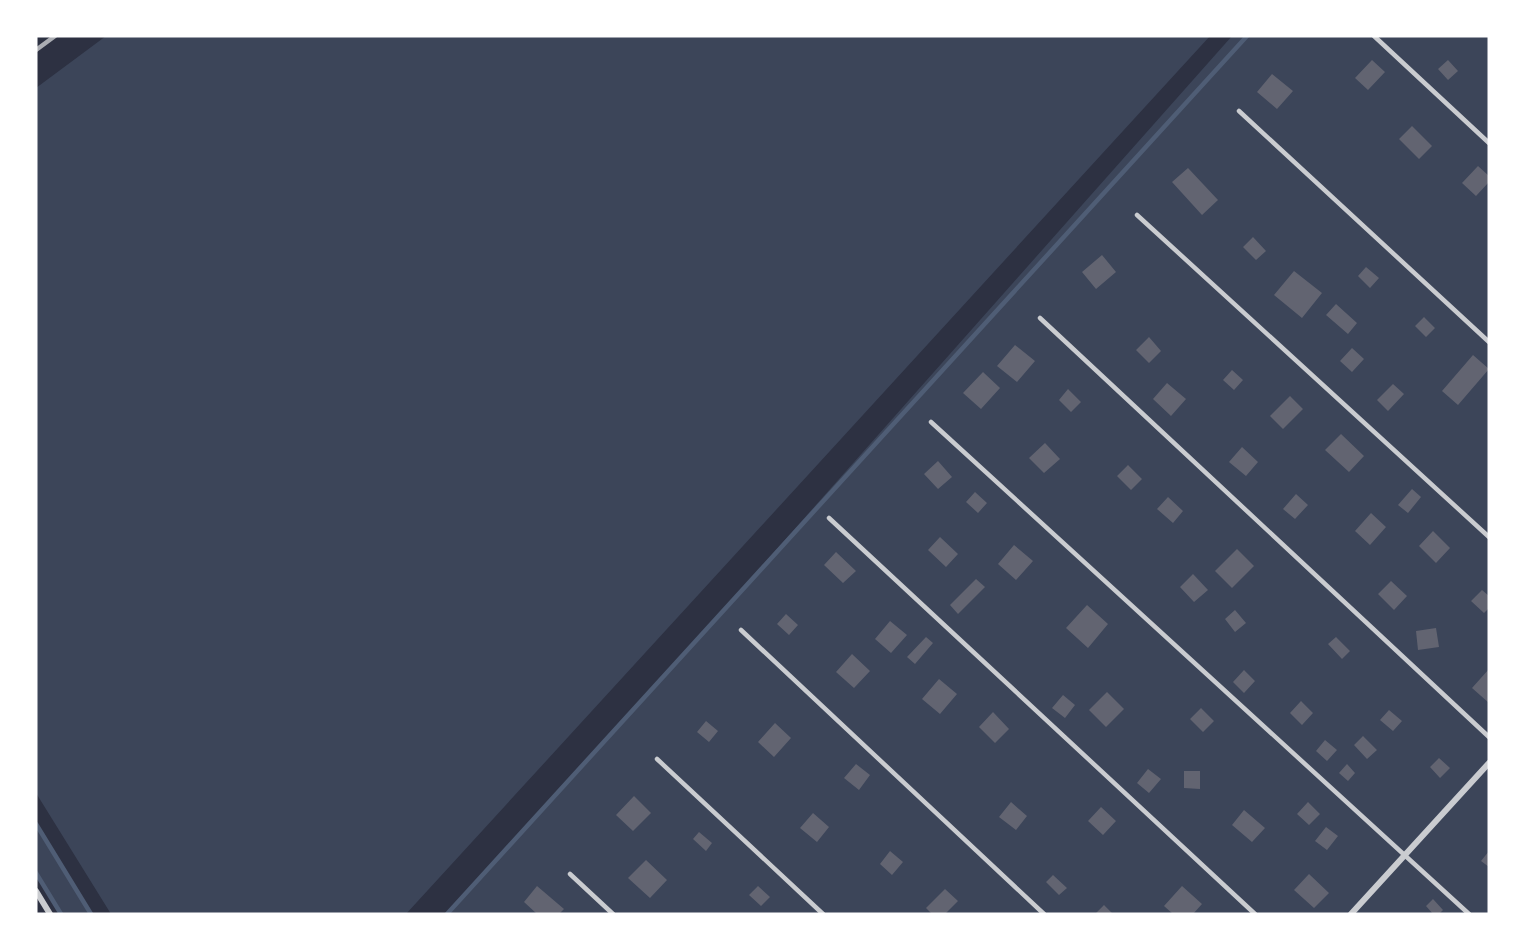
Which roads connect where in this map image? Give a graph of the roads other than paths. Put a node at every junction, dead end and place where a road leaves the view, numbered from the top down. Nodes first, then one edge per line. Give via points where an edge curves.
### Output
1 (1374, 36) edge
2 (1239, 111) dead end
3 (1489, 143) edge
4 (1137, 215) dead end
5 (1040, 318) dead end
6 (1489, 342) edge
7 (931, 422) dead end
8 (829, 518) dead end
9 (1489, 537) edge
10 (741, 630) dead end
11 (1489, 737) edge
12 (657, 759) dead end
13 (1489, 763) edge
14 (1406, 854) junction
15 (570, 874) dead end
16 (36, 891) edge
17 (50, 914) edge
18 (613, 914) edge
19 (823, 914) edge
20 (1044, 914) edge
21 (1255, 914) edge
22 (1351, 914) edge
23 (1470, 914) edge

1 - 3 lane
2 - 6 lane
4 - 9 lane
5 - 11 lane
7 - 14 lane
8 - 21 lane
10 - 20 lane
12 - 19 lane
13 - 14 street
14 - 22 street
14 - 23 lane
15 - 18 lane
16 - 17 street

